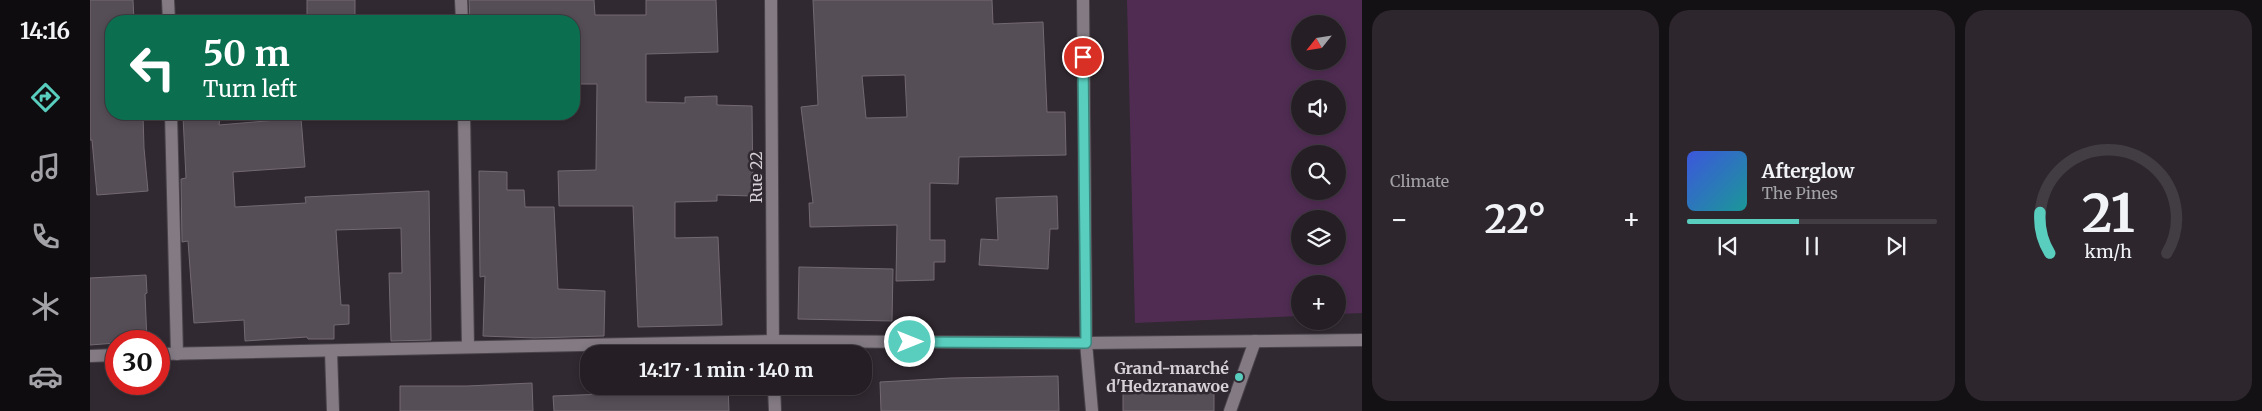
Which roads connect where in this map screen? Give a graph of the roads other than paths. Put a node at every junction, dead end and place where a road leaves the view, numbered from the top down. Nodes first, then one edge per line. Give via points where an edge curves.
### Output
1 (168, 0) edge
2 (462, 0) edge
3 (771, 0) edge
4 (1083, 0) edge
5 (169, 15) edge
6 (462, 15) edge
7 (171, 120) edge
8 (464, 120) edge
9 (1362, 340) edge
10 (773, 341) junction
11 (1255, 341) junction
12 (1086, 343) junction
13 (773, 345) edge
14 (468, 347) junction
15 (331, 351) junction
16 (170, 354) edge
17 (177, 354) junction
18 (105, 355) edge
19 (90, 356) edge
20 (774, 395) edge
21 (332, 411) edge
22 (775, 411) edge
23 (1092, 411) edge
24 (1230, 411) edge

1 - 5 street
2 - 6 street
3 - 10 street, Rue 22
4 - 12 street
7 - 17 street
8 - 14 street
9 - 11 street
10 - 12 street
10 - 13 street, Rue 22
10 - 14 street
11 - 12 street
11 - 24 street
12 - 23 street
14 - 15 street
15 - 17 street
15 - 21 street
16 - 17 street
18 - 19 street
20 - 22 street

